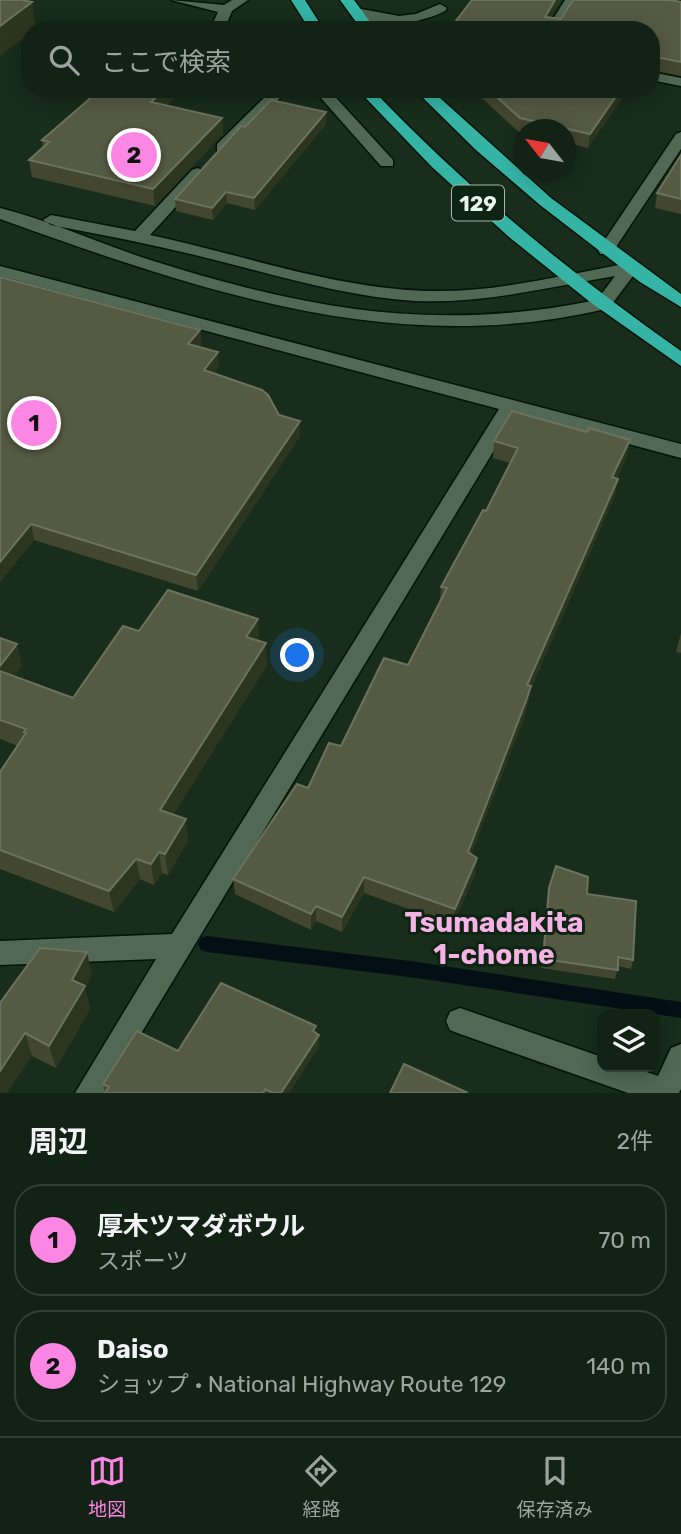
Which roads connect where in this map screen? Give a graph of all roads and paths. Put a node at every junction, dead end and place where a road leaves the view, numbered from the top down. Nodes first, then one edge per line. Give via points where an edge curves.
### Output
1 (178, 0) edge
2 (241, 0) edge
3 (298, 0) edge
4 (347, 0) edge
5 (572, 0) edge
6 (435, 4) edge
7 (226, 9) junction
8 (356, 12) junction
9 (221, 21) edge
10 (311, 21) edge
11 (362, 21) edge
12 (396, 21) edge
13 (410, 21) edge
14 (434, 21) edge
15 (559, 21) edge
16 (660, 78) edge
17 (681, 82) edge
18 (272, 98) edge
19 (328, 98) edge
20 (371, 98) edge
21 (431, 98) edge
22 (681, 137) edge
23 (387, 163) dead end
24 (0, 212) edge
25 (140, 236) junction
26 (606, 250) junction
27 (630, 268) junction
28 (0, 271) edge
29 (568, 278) junction
30 (681, 302) edge
31 (603, 304) junction
32 (681, 360) edge
33 (511, 406) junction
34 (681, 451) edge
35 (180, 946) junction
36 (0, 953) edge
37 (460, 1021) dead end
38 (681, 1058) edge
39 (89, 1093) edge

1 - 7 street
2 - 7 street
3 - 10 highway
4 - 8 highway
5 - 15 street
6 - 13 street via 419,20
6 - 14 street via 438,16
7 - 9 street
8 - 11 highway
8 - 12 street
16 - 17 street
18 - 25 street
19 - 23 street
20 - 29 highway, 129 via 486,210
21 - 26 highway, 129 via 534,194
22 - 26 street
24 - 25 street
24 - 31 street via 120,256 318,310 380,319 484,322
25 - 29 street via 324,282 392,293 478,293
26 - 27 highway, 129
27 - 29 street
27 - 30 highway, 129
27 - 31 street
28 - 33 street
29 - 31 highway, 129
31 - 32 highway, 129
33 - 34 street
33 - 35 street
35 - 36 street
35 - 39 street
37 - 38 street via 665,1092

